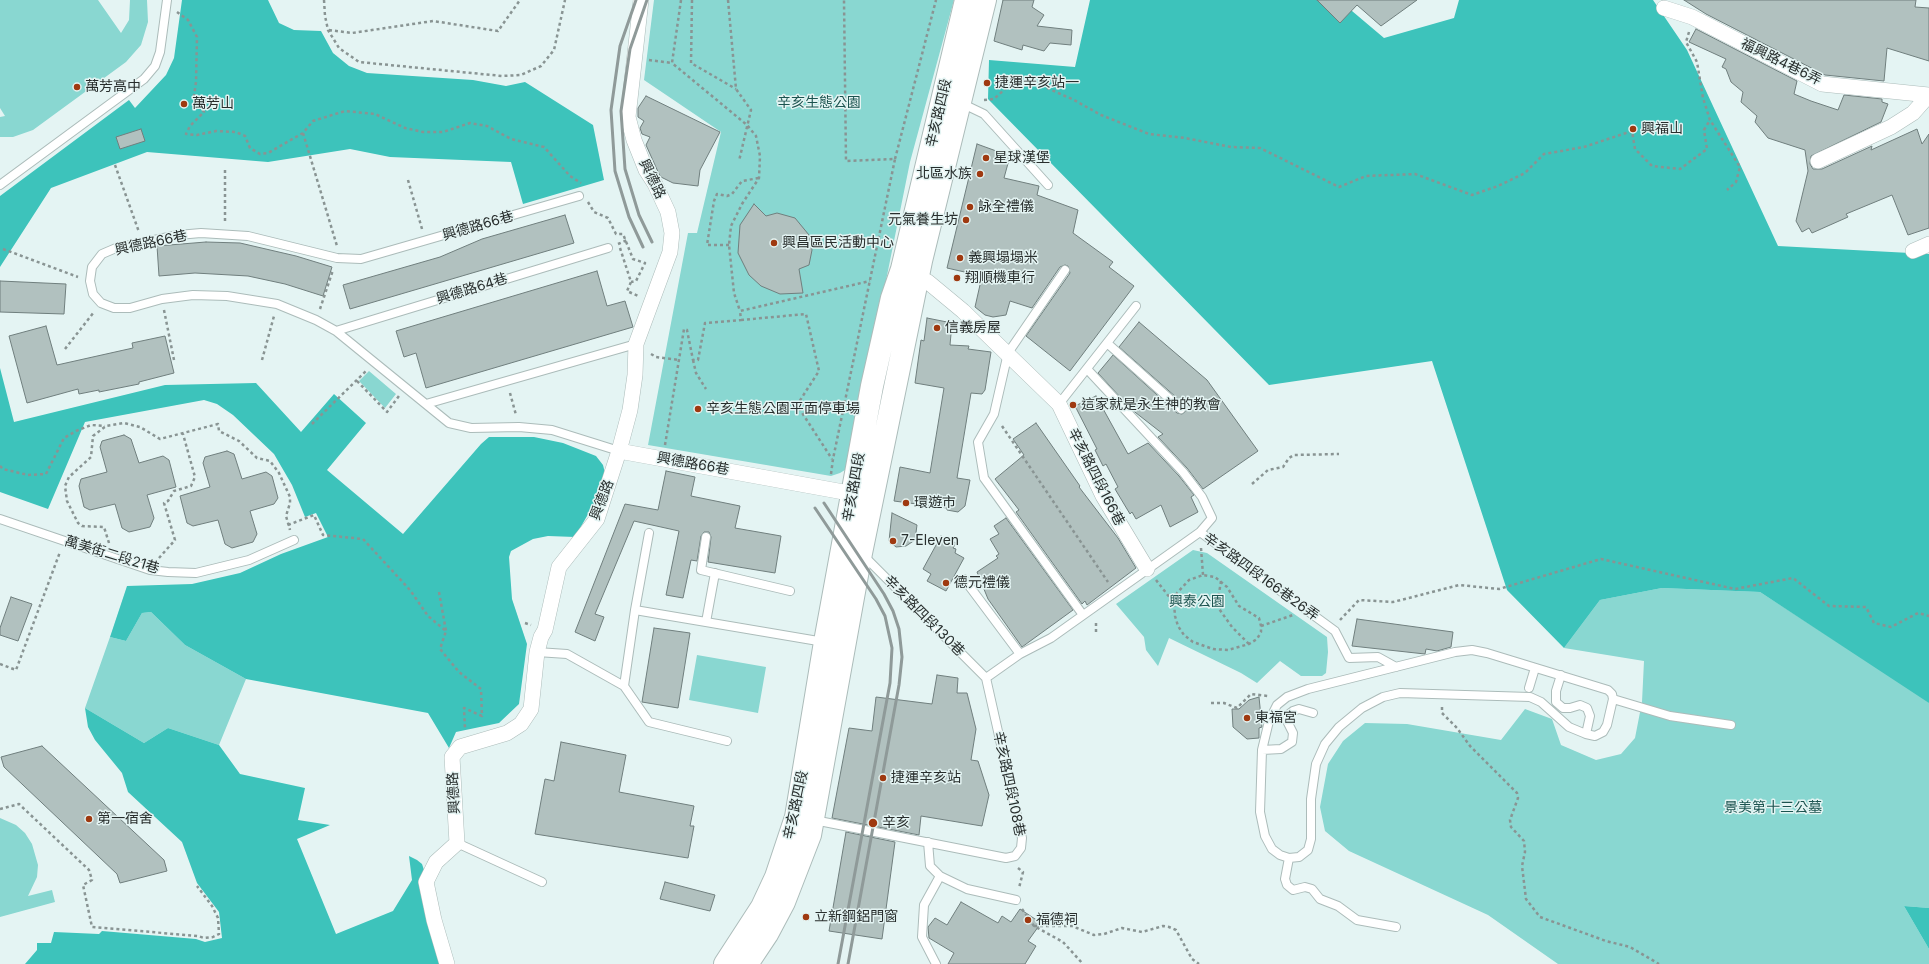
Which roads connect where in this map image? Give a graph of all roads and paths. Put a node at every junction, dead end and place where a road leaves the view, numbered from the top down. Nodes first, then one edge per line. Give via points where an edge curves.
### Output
1 (324, 0) edge
2 (520, 0) edge
3 (565, 0) edge
4 (642, 0) edge
5 (681, 0) edge
6 (692, 0) edge
7 (728, 0) edge
8 (844, 0) edge
9 (936, 0) edge
10 (966, 0) edge
11 (985, 0) edge
12 (166, 2) edge
13 (1664, 8) dead end
14 (1692, 18) junction
15 (328, 30) junction
16 (635, 58) junction
17 (672, 62) junction
18 (736, 89) junction
19 (1929, 96) edge
20 (982, 100) dead end
21 (960, 103) junction
22 (1710, 120) junction
23 (747, 125) junction
24 (303, 133) junction
25 (895, 159) junction
26 (739, 161) dead end
27 (1818, 161) dead end
28 (115, 164) dead end
29 (225, 170) dead end
30 (759, 178) junction
31 (408, 180) dead end
32 (0, 185) edge
33 (1048, 186) dead end
34 (1727, 190) dead end
35 (579, 196) junction
36 (226, 233) junction
37 (426, 241) junction
38 (143, 242) junction
39 (619, 243) dead end
40 (1929, 244) edge
41 (729, 245) junction
42 (608, 248) dead end
43 (3, 249) dead end
44 (1913, 251) dead end
45 (337, 258) junction
46 (1065, 270) dead end
47 (910, 273) junction
48 (90, 281) junction
49 (870, 281) junction
50 (631, 282) junction
51 (162, 299) junction
52 (651, 302) junction
53 (101, 303) junction
54 (277, 304) junction
55 (1136, 306) dead end
56 (740, 311) junction
57 (316, 320) junction
58 (741, 320) junction
59 (336, 331) junction
60 (1107, 343) junction
61 (636, 344) junction
62 (65, 348) dead end
63 (1008, 353) junction
64 (174, 360) dead end
65 (262, 360) dead end
66 (679, 360) junction
67 (693, 360) junction
68 (375, 363) junction
69 (1087, 369) junction
70 (357, 381) junction
71 (506, 381) junction
72 (406, 387) junction
73 (706, 389) dead end
74 (426, 404) junction
75 (1059, 404) junction
76 (1181, 409) dead end
77 (994, 414) junction
78 (312, 424) dead end
79 (106, 426) junction
80 (519, 428) junction
81 (183, 434) junction
82 (657, 444) dead end
83 (665, 445) junction
84 (672, 447) dead end
85 (619, 451) junction
86 (1338, 454) dead end
87 (833, 459) junction
88 (0, 466) edge
89 (824, 472) dead end
90 (1252, 484) dead end
91 (863, 495) junction
92 (0, 519) edge
93 (288, 525) junction
94 (1200, 532) junction
95 (649, 533) dead end
96 (706, 537) dead end
97 (294, 540) joint
98 (64, 541) junction
99 (861, 553) junction
100 (113, 557) junction
101 (1147, 569) junction
102 (150, 570) junction
103 (716, 573) junction
104 (1203, 575) junction
105 (964, 579) dead end
106 (1221, 580) junction
107 (790, 591) dead end
108 (439, 592) dead end
109 (1115, 592) junction
110 (1174, 603) junction
111 (1217, 606) junction
112 (634, 610) junction
113 (1307, 610) junction
114 (1083, 615) junction
115 (1929, 616) edge
116 (706, 622) junction
117 (1261, 626) junction
118 (1330, 627) junction
119 (446, 631) junction
120 (825, 642) junction
121 (1248, 644) junction
122 (537, 652) junction
123 (1020, 654) junction
124 (0, 664) edge
125 (1396, 667) junction
126 (1535, 668) junction
127 (1561, 675) junction
128 (986, 678) junction
129 (624, 686) junction
130 (1529, 688) dead end
131 (1252, 694) dead end
132 (1441, 694) junction
133 (1613, 699) junction
134 (1211, 703) dead end
135 (1313, 713) dead end
136 (1731, 725) dead end
137 (1586, 734) junction
138 (727, 741) dead end
139 (460, 747) junction
140 (1262, 750) junction
141 (0, 809) edge
142 (805, 818) junction
143 (928, 842) junction
144 (457, 843) junction
145 (1006, 858) junction
146 (1289, 858) junction
147 (940, 876) junction
148 (542, 882) dead end
149 (197, 886) dead end
150 (1016, 900) junction
151 (1034, 926) junction
152 (1396, 927) dead end
153 (447, 964) edge
154 (725, 964) edge
155 (747, 964) edge
156 (936, 964) edge
157 (1083, 964) edge
158 (1199, 964) edge
159 (1659, 964) edge

1 - 15 path
2 - 15 path via 498,31 434,21 352,33
3 - 15 path via 554,50 540,66 521,75 502,76 359,62 339,48
4 - 16 street, 興德路
5 - 17 path
6 - 18 path via 691,63
7 - 18 path
8 - 25 path via 846,161
9 - 25 path
10 - 47 main road, 辛亥路四段
11 - 21 main road, 辛亥路四段
12 - 24 path via 188,20 197,37 194,96 204,112 186,134 236,132 245,136 250,148 260,154 268,153
12 - 32 lane via 160,52 155,66 144,79
13 - 14 street, 福興路4巷6弄
14 - 19 street, 福興路4巷6弄 via 1822,84
14 - 22 path via 1686,42 1697,62 1703,98
16 - 17 path
16 - 52 street, 興德路 via 628,117 646,170 668,212 672,233 670,252
17 - 23 path
18 - 23 path via 751,110
19 - 27 street, 福興路4巷6弄 via 1913,113 1891,127
20 - 22 path via 994,99 1014,81 1027,79 1101,115 1149,134 1231,147 1260,148 1339,187 1366,176 1415,174 1472,195 1525,173 1544,154 1584,147 1632,131 1635,149 1652,166 1680,169 1706,149 1704,130
21 - 33 lane via 984,114
21 - 47 main road, 辛亥路四段
22 - 34 path via 1740,167 1736,182
23 - 26 path
23 - 30 path via 756,136 760,156
24 - 35 path via 313,122 345,111 375,114 405,128 423,132 443,132 470,123 487,126 511,138 544,147 570,176 586,187
24 - 45 path via 337,246
25 - 49 path
28 - 38 path
29 - 36 path
30 - 41 path via 731,226
30 - 41 path via 742,181 732,194 727,196 716,194 707,245
31 - 37 path
35 - 37 lane, 興德路66巷
35 - 50 path via 590,204 594,212 608,218 616,234 623,234 633,258 645,262 636,281
36 - 38 lane, 興德路66巷 via 201,233
36 - 45 lane, 興德路66巷
37 - 45 lane, 興德路66巷 via 360,260
38 - 48 lane, 興德路66巷 via 102,254 92,267
39 - 50 path
40 - 44 street
41 - 56 path via 734,293
42 - 59 lane, 興德路64巷
43 - 48 path
45 - 57 path
46 - 63 lane
47 - 63 street, 辛亥路四段166巷 via 928,282
47 - 91 main road, 辛亥路四段 via 892,298 872,386
48 - 53 lane via 93,294
49 - 56 path
49 - 87 path
50 - 52 path via 627,291
51 - 53 lane, 興德路66巷 via 130,308 114,308
51 - 54 lane, 興德路66巷 via 193,295 227,296
51 - 64 path
52 - 61 street, 興德路
53 - 62 path
54 - 57 lane, 興德路66巷
54 - 65 path
55 - 60 lane
56 - 58 path
57 - 59 lane, 興德路66巷
58 - 67 path via 705,323 698,360
58 - 87 path via 806,314 819,370 797,405
59 - 68 lane, 興德路66巷
60 - 69 lane
60 - 76 lane
61 - 66 path via 656,357
61 - 71 lane
61 - 85 street, 興德路 via 632,398
63 - 75 street, 辛亥路四段166巷
63 - 77 lane
66 - 67 path via 684,329 687,330
66 - 83 path
67 - 73 path via 696,373
68 - 70 path
68 - 72 lane, 興德路66巷
69 - 75 lane
69 - 94 lane via 1183,472 1202,497 1212,518
70 - 72 path via 387,412
70 - 78 path
71 - 74 lane
71 - 80 path
72 - 74 lane, 興德路66巷
74 - 80 lane, 興德路66巷 via 450,423 460,427
75 - 101 street, 辛亥路四段166巷 via 1103,496
77 - 109 path
77 - 114 lane via 978,442 984,478
79 - 81 path via 124,423 140,427 160,440
79 - 88 path via 91,425 64,438 46,474 28,475
79 - 100 path via 94,436 91,457 69,477 65,494 78,523 82,526 104,527
80 - 85 lane, 興德路66巷 via 552,430
81 - 93 path via 218,424 220,431 239,441 257,458 270,461 279,473 290,497 286,516
81 - 102 path via 195,477 191,486 174,491 164,503 175,540
82 - 83 path
83 - 84 path
85 - 91 street, 興德路66巷
85 - 122 street, 興德路 via 597,519 559,567 545,630
86 - 90 path via 1294,455 1283,467 1272,468
87 - 89 path via 831,474
91 - 99 main road, 辛亥路四段
91 - 120 main road, 辛亥路四段
92 - 98 lane, 萬美街二段21巷
93 - 97 path
93 - 119 path via 314,515 323,535 363,539 410,590 428,616
94 - 101 lane, 辛亥路四段166巷26弄
94 - 104 path
94 - 113 lane, 辛亥路四段166巷26弄
95 - 112 lane
96 - 103 lane via 701,570
97 - 102 lane, 萬美街二段21巷 via 249,560 196,573
98 - 100 lane, 萬美街二段21巷
98 - 124 path via 16,670
99 - 128 lane, 辛亥路四段130巷
99 - 142 main road, 辛亥路四段
100 - 102 lane, 萬美街二段21巷
101 - 109 lane, 辛亥路四段166巷26弄
101 - 110 path
103 - 107 lane
103 - 116 lane
104 - 106 path
104 - 110 path via 1182,586
105 - 123 lane
106 - 111 path
106 - 117 path via 1239,606 1259,618
108 - 119 path
109 - 114 lane, 辛亥路四段166巷26弄
110 - 111 path
110 - 121 path via 1178,626 1193,642 1213,649 1228,650
111 - 121 path
112 - 116 lane
112 - 129 lane
113 - 117 path
113 - 118 lane, 辛亥路四段166巷26弄
114 - 123 lane, 辛亥路四段166巷26弄 via 1051,638
115 - 118 path via 1918,613 1891,627 1874,624 1866,607 1829,606 1793,578 1735,589 1601,559 1499,588 1459,585 1393,602 1359,600 1345,616
116 - 120 lane
117 - 121 path via 1257,639
118 - 125 lane, 辛亥路四段166巷26弄 via 1335,631 1350,658 1378,657
119 - 139 path via 440,649 459,672 481,688 482,716 464,708 466,727
120 - 142 main road, 辛亥路四段
122 - 129 lane via 566,654
122 - 139 street, 興德路 via 531,709 521,724 507,733
123 - 128 lane, 辛亥路四段166巷26弄
125 - 126 lane via 1472,650
125 - 140 lane via 1287,697 1277,705 1269,721
126 - 127 lane
126 - 130 lane
127 - 133 lane via 1608,690
127 - 137 lane via 1556,691 1556,702 1563,708 1580,705 1588,708 1590,716
128 - 145 lane, 辛亥路四段108巷 via 1022,838 1021,848 1015,856
129 - 138 lane via 648,722
131 - 134 path via 1236,708 1224,703
132 - 137 lane via 1530,697 1541,702 1568,727
132 - 146 lane via 1400,693 1383,697 1362,708 1339,727 1325,744 1316,764 1308,850 1299,857
132 - 159 path via 1442,713 1470,746 1517,793 1518,798 1510,820 1511,827 1524,841 1522,866 1526,898 1540,917 1630,947
133 - 136 lane via 1670,716
133 - 137 lane via 1603,732 1595,736
135 - 140 lane via 1299,709 1293,711 1287,721 1292,733 1292,742 1281,749
139 - 144 street, 興德路 via 452,757
140 - 146 lane via 1262,824 1272,848
141 - 149 path via 19,804 89,870 92,880 83,885 92,927 213,938 219,934 218,918
142 - 143 lane
142 - 154 main road, 辛亥路四段 via 762,907
142 - 155 main road, 辛亥路四段 via 799,868 767,934
143 - 145 lane
143 - 147 lane via 930,866
144 - 148 lane
144 - 153 street via 436,862 426,882
145 - 150 path via 1023,872
146 - 152 lane via 1285,879 1293,890 1305,887 1312,889 1320,899 1338,906 1357,920
147 - 150 lane via 967,888
147 - 156 lane via 924,905 922,937
150 - 151 path
151 - 157 path via 1063,942
151 - 158 path via 1072,926 1094,935 1122,928 1142,932 1163,926 1169,927 1176,930 1192,959

